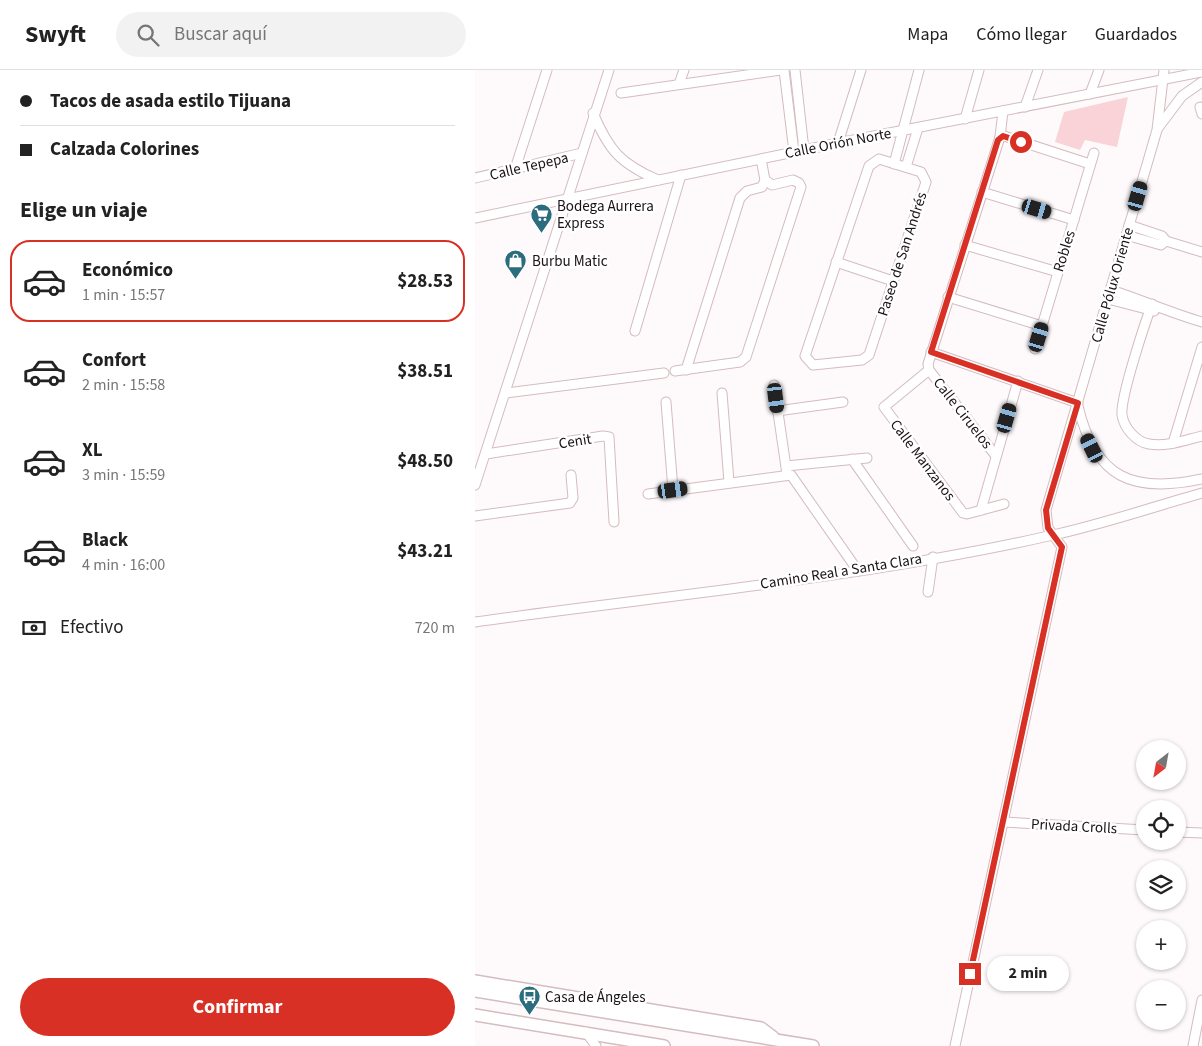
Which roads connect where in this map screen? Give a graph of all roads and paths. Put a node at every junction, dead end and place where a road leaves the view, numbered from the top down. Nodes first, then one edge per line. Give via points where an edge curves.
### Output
1 (547, 70) edge
2 (609, 70) edge
3 (684, 70) edge
4 (783, 70) edge
5 (795, 70) edge
6 (861, 70) edge
7 (919, 70) edge
8 (979, 70) edge
9 (1038, 70) edge
10 (1099, 70) edge
11 (1202, 72) edge
12 (745, 73) edge
13 (1163, 74) edge
14 (1202, 82) edge
15 (679, 84) junction
16 (621, 93) dead end
17 (1090, 94) junction
18 (1025, 107) junction
19 (1005, 111) junction
20 (593, 113) junction
21 (965, 118) junction
22 (918, 128) junction
23 (904, 130) junction
24 (1157, 130) junction
25 (1002, 137) junction
26 (838, 143) junction
27 (804, 150) junction
28 (794, 152) junction
29 (1094, 153) dead end
30 (582, 154) junction
31 (761, 159) junction
32 (894, 164) junction
33 (1090, 164) junction
34 (906, 167) junction
35 (515, 169) junction
36 (681, 176) junction
37 (475, 178) edge
38 (659, 180) junction
39 (766, 184) junction
40 (981, 192) junction
41 (567, 199) junction
42 (475, 218) edge
43 (1074, 220) junction
44 (1129, 225) junction
45 (1126, 235) junction
46 (1166, 241) junction
47 (965, 245) junction
48 (1202, 252) edge
49 (836, 262) junction
50 (1058, 272) junction
51 (893, 281) junction
52 (1109, 294) junction
53 (949, 297) junction
54 (1151, 307) junction
55 (1202, 322) edge
56 (1042, 326) junction
57 (635, 331) dead end
58 (1202, 347) edge
59 (1035, 349) dead end
60 (931, 352) junction
61 (686, 370) junction
62 (929, 370) junction
63 (675, 371) dead end
64 (664, 373) dead end
65 (1018, 382) junction
66 (775, 385) dead end
67 (506, 393) junction
68 (722, 393) dead end
69 (666, 402) dead end
70 (843, 402) dead end
71 (1078, 403) junction
72 (777, 411) junction
73 (1202, 436) edge
74 (1173, 443) junction
75 (486, 454) junction
76 (996, 456) junction
77 (867, 458) dead end
78 (851, 459) junction
79 (786, 470) junction
80 (571, 475) dead end
81 (1202, 479) edge
82 (729, 482) junction
83 (475, 485) edge
84 (673, 490) junction
85 (1202, 493) edge
86 (648, 494) dead end
87 (1004, 504) dead end
88 (981, 510) junction
89 (475, 516) edge
90 (614, 522) dead end
91 (1054, 535) junction
92 (913, 546) dead end
93 (933, 558) junction
94 (858, 571) junction
95 (928, 592) dead end
96 (475, 622) edge
97 (1003, 822) junction
98 (1136, 829) edge
99 (1186, 832) edge
100 (1202, 833) edge
101 (475, 981) edge
102 (475, 991) edge
103 (1202, 1000) edge
104 (475, 1015) edge
105 (586, 1032) junction
106 (777, 1039) junction
107 (596, 1046) edge
108 (664, 1046) edge
109 (813, 1046) edge
110 (955, 1046) edge
111 (1193, 1046) edge

1 - 35 street
2 - 20 street
3 - 15 street
4 - 12 street
4 - 28 street
5 - 27 street
6 - 26 street
7 - 23 street
8 - 21 street
9 - 18 street
10 - 17 street
11 - 13 street, Calle Orión Norte
12 - 15 street
13 - 17 street, Calle Orión Norte
13 - 24 street, Calle Pólux Oriente
14 - 24 street via 1182,96
15 - 16 street
17 - 18 street, Calle Orión Norte
18 - 19 street, Calle Orión Norte
19 - 21 street, Calle Orión Norte
19 - 25 street
20 - 30 street
20 - 38 street via 603,137 616,155 634,169
21 - 22 street, Calle Orión Norte
22 - 23 street, Calle Orión Norte
22 - 34 street
23 - 26 street, Calle Orión Norte
23 - 32 street
24 - 44 street, Calle Pólux Oriente
25 - 33 street
25 - 40 street
26 - 27 street, Calle Orión Norte
27 - 28 street, Calle Orión Norte
28 - 31 street, Calle Orión Norte
29 - 33 street, Robles
30 - 35 street, Calle Tepepa
30 - 41 street
31 - 36 street, Calle Orión Norte
31 - 39 street
32 - 34 street, Paseo de San Andrés
32 - 49 street, Paseo de San Andrés via 879,159 869,166
33 - 43 street, Robles
34 - 51 street, Paseo de San Andrés via 921,172 925,182
35 - 37 street, Calle Tepepa
36 - 38 street, Calle Orión Norte
36 - 57 street
38 - 41 street, Calle Orión Norte
39 - 61 street via 747,191 740,198
39 - 61 street via 793,180 801,187 746,356 740,362
40 - 43 street
40 - 47 street
41 - 42 street, Calle Orión Norte
41 - 67 street
43 - 50 street, Robles
44 - 45 street, Calle Pólux Oriente
44 - 46 street via 1162,236
45 - 46 street via 1161,245
45 - 52 street, Calle Pólux Oriente
46 - 48 street
47 - 50 street
47 - 53 street
49 - 51 street
49 - 51 street, Paseo de San Andrés via 805,356 813,365 866,358
50 - 56 street, Robles
52 - 54 street
52 - 71 street, Calle Pólux Oriente
53 - 56 street
53 - 60 street
54 - 55 street
54 - 74 street via 1122,404 1122,415 1127,428 1138,440 1148,444
56 - 59 street, Robles
58 - 74 street
60 - 62 street
60 - 65 street
61 - 63 street
62 - 76 street, Calle Ciruelos
62 - 88 street, Calle Manzanos via 883,408 963,513
64 - 67 street
65 - 71 street
65 - 76 street
66 - 72 street
67 - 75 street
68 - 82 street
69 - 84 street
70 - 72 street
71 - 81 street via 1092,448 1113,471 1141,483 1161,485
71 - 91 street, Calle Pólux Oriente via 1046,510 1048,528
72 - 79 street
73 - 74 street
75 - 83 street
75 - 90 street, Cenit via 609,437
76 - 88 street
77 - 78 street
78 - 79 street
78 - 92 street
79 - 82 street
79 - 94 street via 795,477
80 - 89 street via 573,498 570,503
82 - 84 street
84 - 86 street
85 - 91 street, Camino Real a Santa Clara
87 - 88 street
91 - 93 street, Camino Real a Santa Clara
91 - 97 street, Calle Pólux Oriente via 1062,547
93 - 94 street, Camino Real a Santa Clara
93 - 95 street
94 - 96 street, Camino Real a Santa Clara
97 - 98 street, Privada Crolls
97 - 110 street, Calle Pólux Oriente
99 - 100 street
101 - 106 main road via 761,1028
102 - 106 main road
103 - 111 street
104 - 105 main road
105 - 107 street
105 - 108 main road
106 - 109 main road

